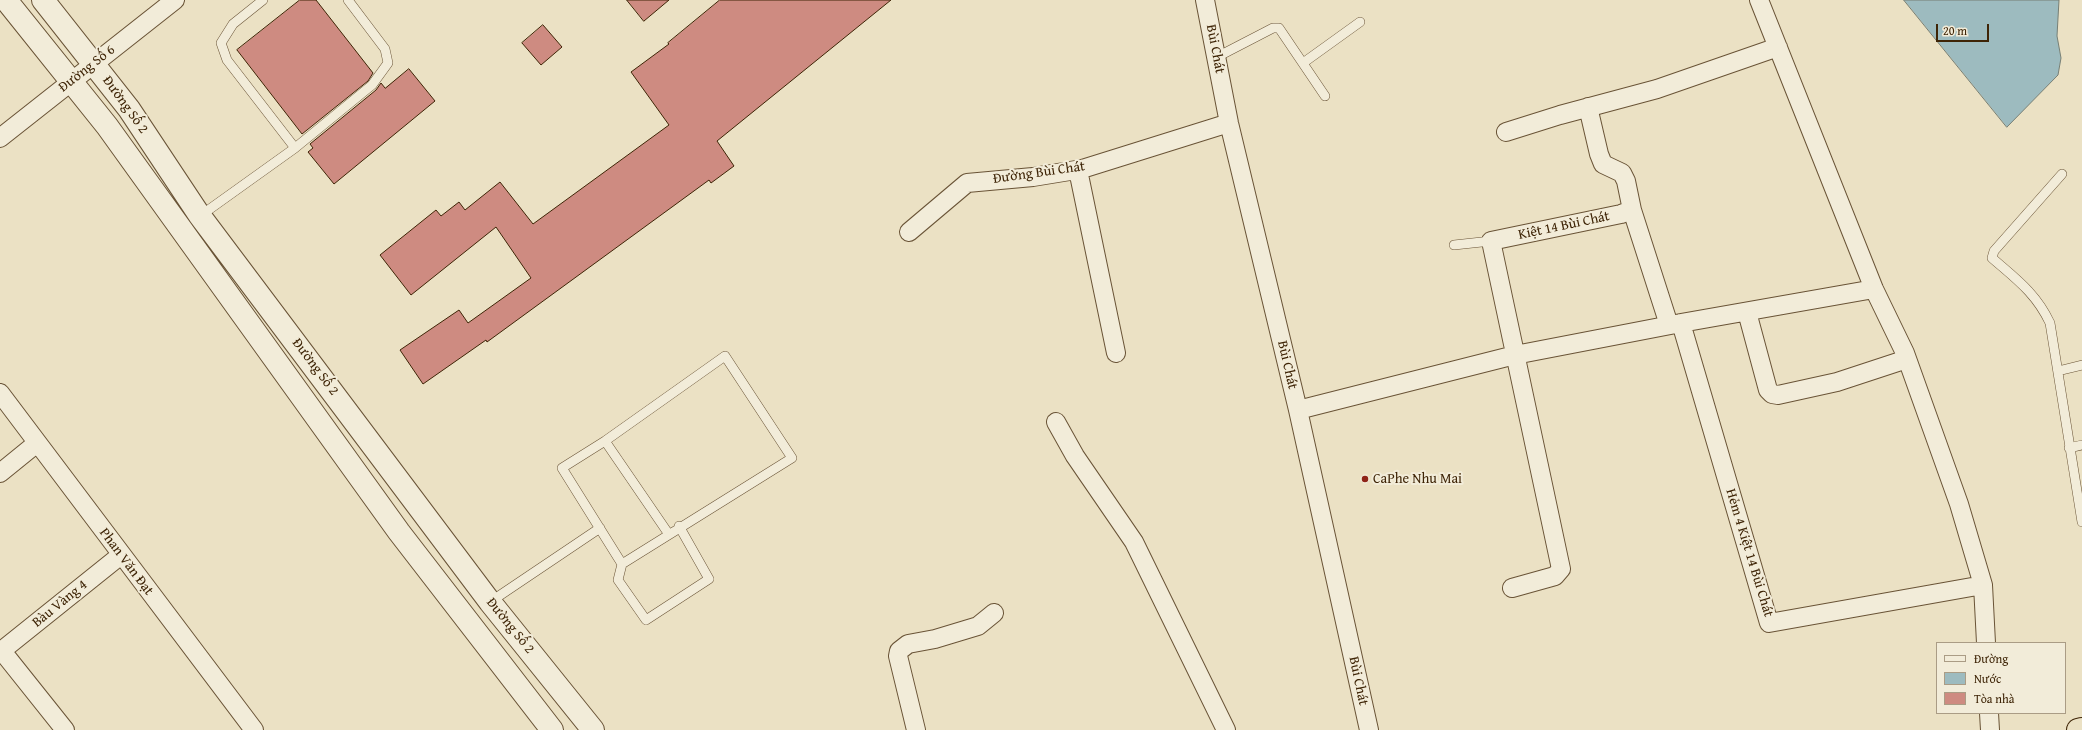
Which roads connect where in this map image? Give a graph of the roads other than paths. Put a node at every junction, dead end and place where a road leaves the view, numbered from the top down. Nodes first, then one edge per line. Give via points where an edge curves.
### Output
1 (6, 0) edge
2 (43, 0) edge
3 (174, 0) edge
4 (263, 0) edge
5 (348, 0) edge
6 (1205, 0) edge
7 (1759, 0) edge
8 (1360, 22) dead end
9 (1778, 47) junction
10 (1216, 57) junction
11 (1303, 63) junction
12 (95, 64) junction
13 (72, 81) junction
14 (1324, 96) dead end
15 (1588, 107) junction
16 (1230, 123) junction
17 (1506, 132) dead end
18 (0, 138) edge
19 (295, 148) junction
20 (1078, 170) junction
21 (2062, 174) dead end
22 (1632, 210) junction
23 (200, 216) junction
24 (909, 232) dead end
25 (1491, 241) junction
26 (1454, 246) dead end
27 (1874, 289) junction
28 (1748, 312) junction
29 (1675, 324) junction
30 (1116, 353) dead end
31 (1515, 355) junction
32 (1907, 359) junction
33 (2082, 365) edge
34 (2058, 370) junction
35 (0, 393) edge
36 (1298, 410) junction
37 (1056, 422) dead end
38 (605, 441) junction
39 (37, 443) junction
40 (2082, 445) edge
41 (2069, 448) junction
42 (0, 473) edge
43 (2082, 522) edge
44 (431, 523) junction
45 (680, 526) junction
46 (600, 528) junction
47 (668, 533) junction
48 (406, 540) junction
49 (121, 555) junction
50 (622, 564) junction
51 (1983, 585) junction
52 (1512, 588) dead end
53 (490, 602) junction
54 (994, 613) dead end
55 (1986, 642) edge
56 (1, 652) edge
57 (1989, 714) edge
58 (2082, 729) edge
59 (65, 730) edge
60 (254, 730) edge
61 (552, 730) edge
62 (594, 730) edge
63 (916, 730) edge
64 (1226, 730) edge
65 (1369, 730) edge
66 (1990, 730) edge
67 (2078, 730) edge

1 - 13 street, Đường Số 2
2 - 12 street, Đường Số 2
3 - 12 street, Đường Số 6
4 - 19 lane via 233,24 222,43 227,60
5 - 19 lane via 385,49 388,63 372,85
6 - 10 street, Bùi Chát
7 - 9 street
8 - 11 lane
9 - 15 street via 1657,89
9 - 27 street
10 - 11 lane via 1277,27
10 - 16 street, Bùi Chát
11 - 14 lane
12 - 13 street, Đường Số 6
12 - 23 street, Đường Số 2 via 129,109
13 - 18 street, Đường Số 6
13 - 48 street, Đường Số 2
15 - 17 street
15 - 22 street via 1603,164 1622,172
16 - 20 street, Đường Bùi Chát
16 - 36 street, Bùi Chát
19 - 23 lane
20 - 24 street, Đường Bùi Chát via 967,183
20 - 30 street
21 - 34 lane via 1994,251 1992,258 2024,284 2045,312 2053,335
22 - 25 street, Kiệt 14 Bùi Chát
22 - 29 street
23 - 44 street, Đường Số 2
25 - 26 lane
25 - 31 street
27 - 28 street
27 - 32 street
28 - 29 street
28 - 32 street via 1768,390 1772,394 1778,395 1837,382
29 - 31 street
29 - 51 street, Hẻm 4 Kiệt 14 Bùi Chát via 1769,623
31 - 36 street
31 - 52 street via 1561,569 1555,576
32 - 51 street via 1959,504
33 - 34 lane
34 - 41 lane
35 - 39 street, Phan Văn Đạt
36 - 65 street, Bùi Chát
37 - 64 street via 1075,456 1134,542
38 - 45 lane via 725,356 792,458
38 - 46 lane via 562,468
38 - 47 lane
39 - 42 street
39 - 49 street, Phan Văn Đạt
40 - 41 lane
41 - 43 lane
44 - 48 street
44 - 53 street, Đường Số 2
45 - 47 lane
45 - 50 lane via 709,579 646,620 618,580
46 - 50 lane
46 - 53 lane
47 - 50 lane
48 - 61 street, Đường Số 2
49 - 56 street, Bàu Vàng 4
49 - 60 street, Phan Văn Đạt
51 - 55 street
53 - 62 street, Đường Số 2
54 - 63 street via 978,626 908,644 899,651 898,656
56 - 59 street
57 - 66 street
58 - 67 highway

